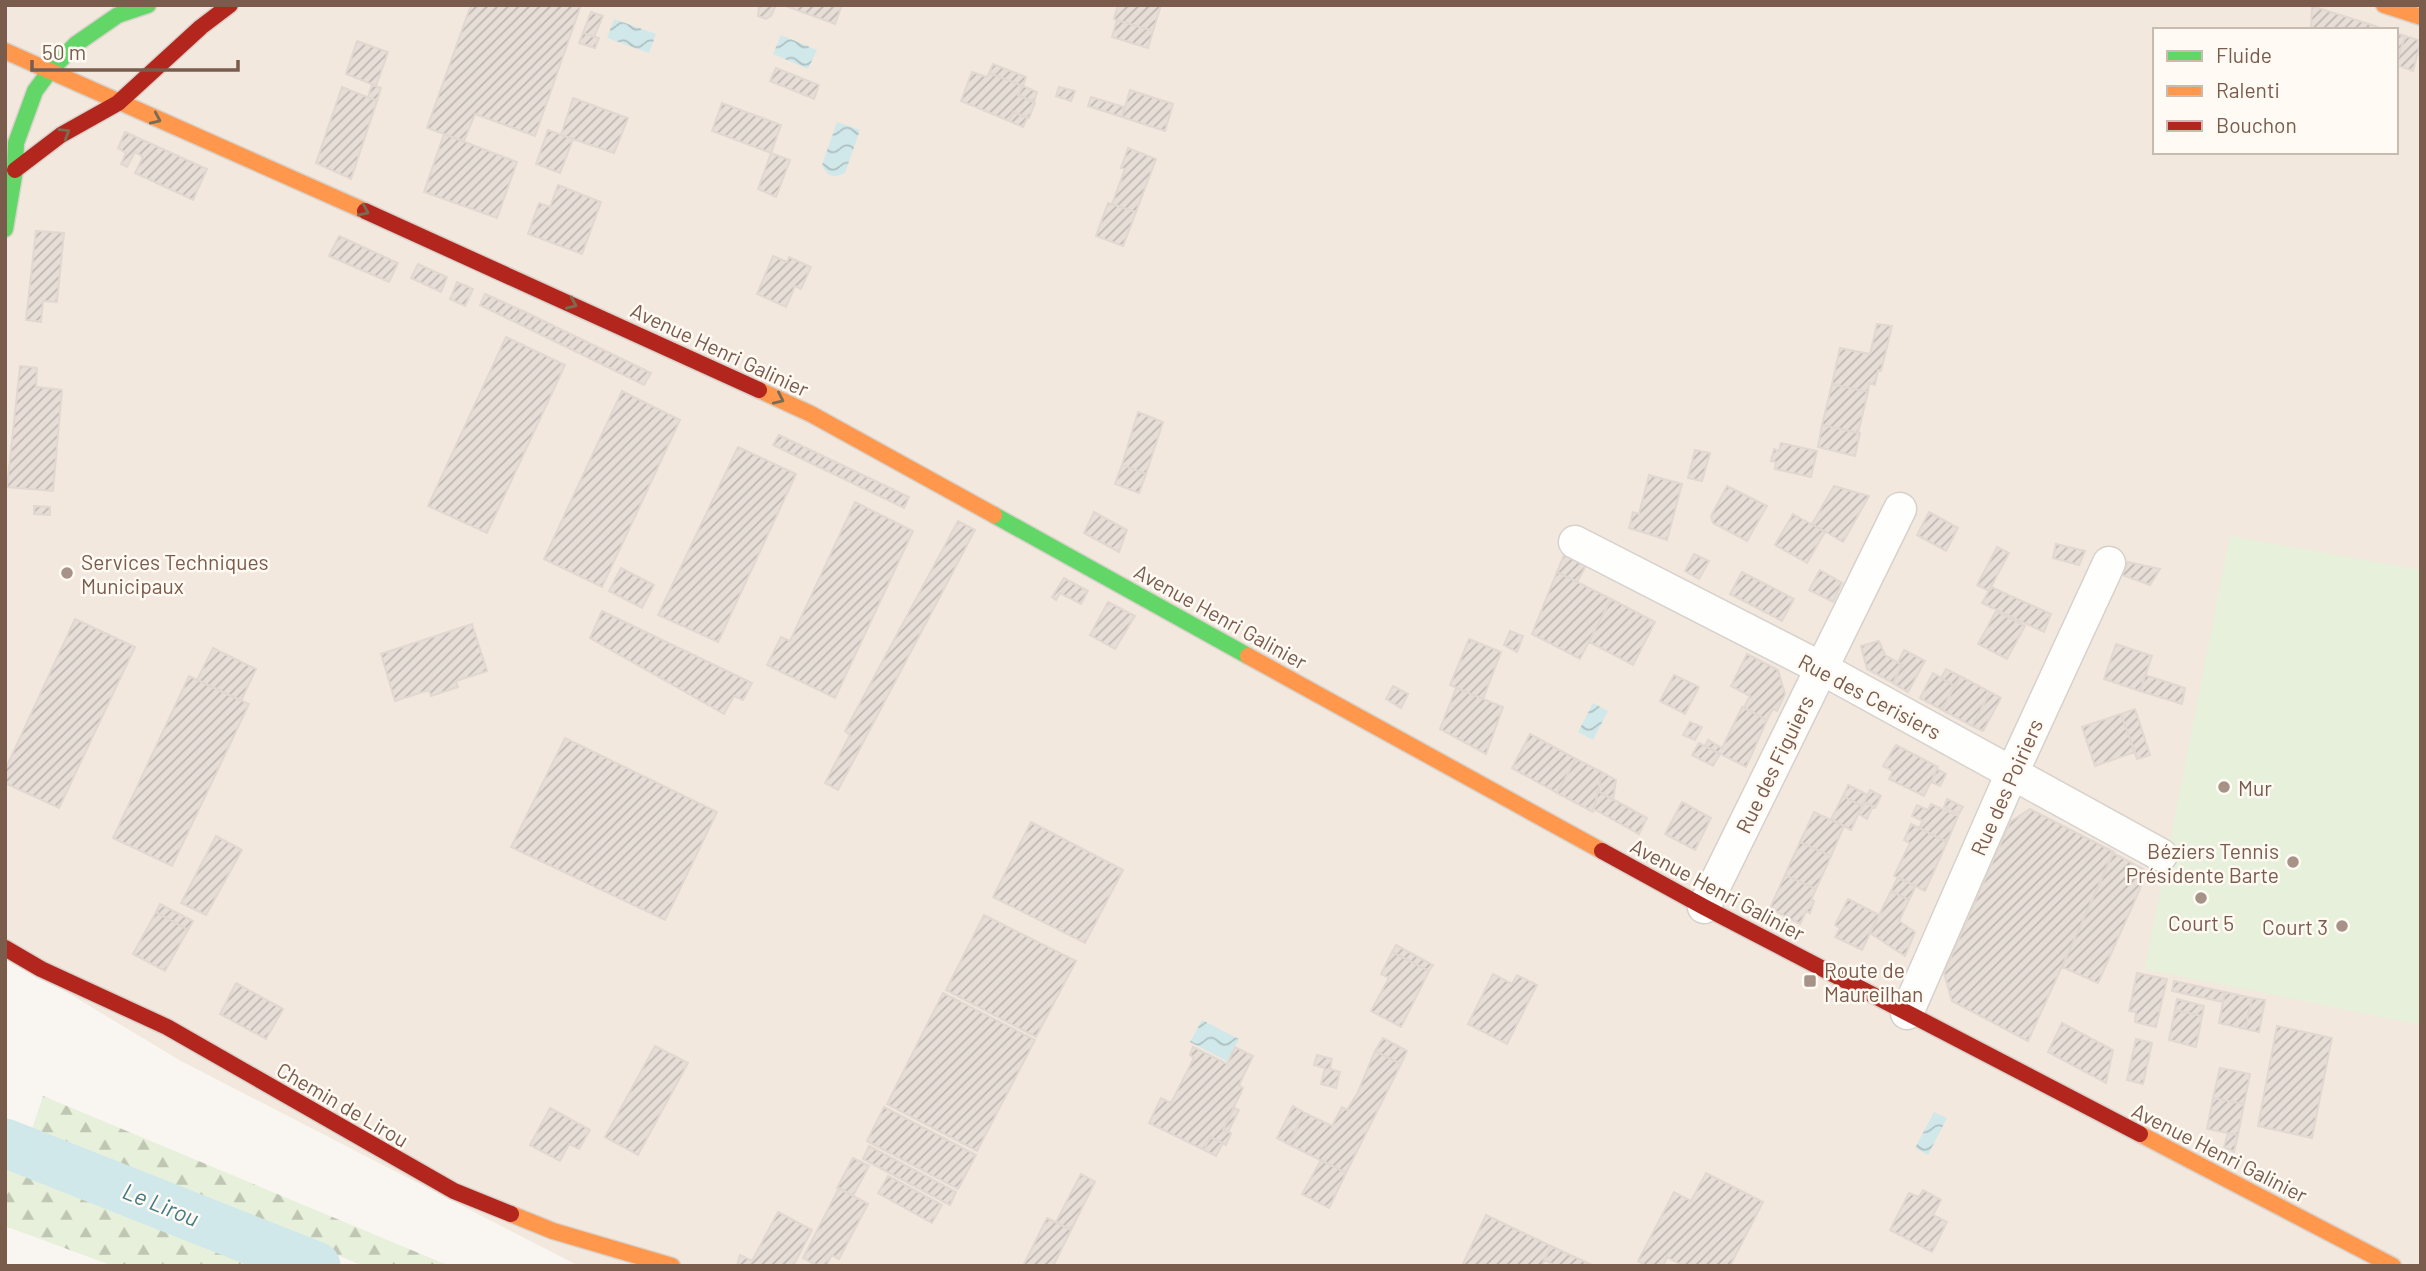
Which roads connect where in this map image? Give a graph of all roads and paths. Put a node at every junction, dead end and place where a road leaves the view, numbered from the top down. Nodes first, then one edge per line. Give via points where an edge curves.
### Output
1 (148, 5) edge
2 (230, 5) edge
3 (2384, 5) edge
4 (2421, 17) edge
5 (5, 51) edge
6 (49, 72) junction
7 (118, 103) junction
8 (15, 170) junction
9 (5, 229) edge
10 (1900, 509) dead end
11 (1576, 542) dead end
12 (2109, 563) dead end
13 (1821, 668) junction
14 (2012, 773) junction
15 (2161, 856) dead end
16 (1704, 907) junction
17 (5, 947) edge
18 (1907, 1013) junction
19 (672, 1266) edge
20 (2393, 1266) edge

1 - 6 main road via 118,15 76,44
2 - 7 main road
3 - 4 main road
5 - 6 main road, Avenue Henri Galinier
6 - 7 main road, Avenue Henri Galinier
6 - 8 main road via 27,111 16,143
8 -> 7 main road via 61,135
7 -> 16 main road, Avenue Henri Galinier via 811,414
8 - 9 main road
10 - 13 street, Rue des Figuiers
11 - 13 street, Rue des Cerisiers
12 - 14 street, Rue des Poiriers
13 - 14 street, Rue des Cerisiers
13 - 16 street, Rue des Figuiers
14 - 15 street, Rue des Cerisiers
14 - 18 street, Rue des Poiriers
16 - 18 main road, Avenue Henri Galinier
17 - 19 main road, Chemin de Lirou via 41,969 167,1027 454,1191 553,1231
18 - 20 main road, Avenue Henri Galinier

